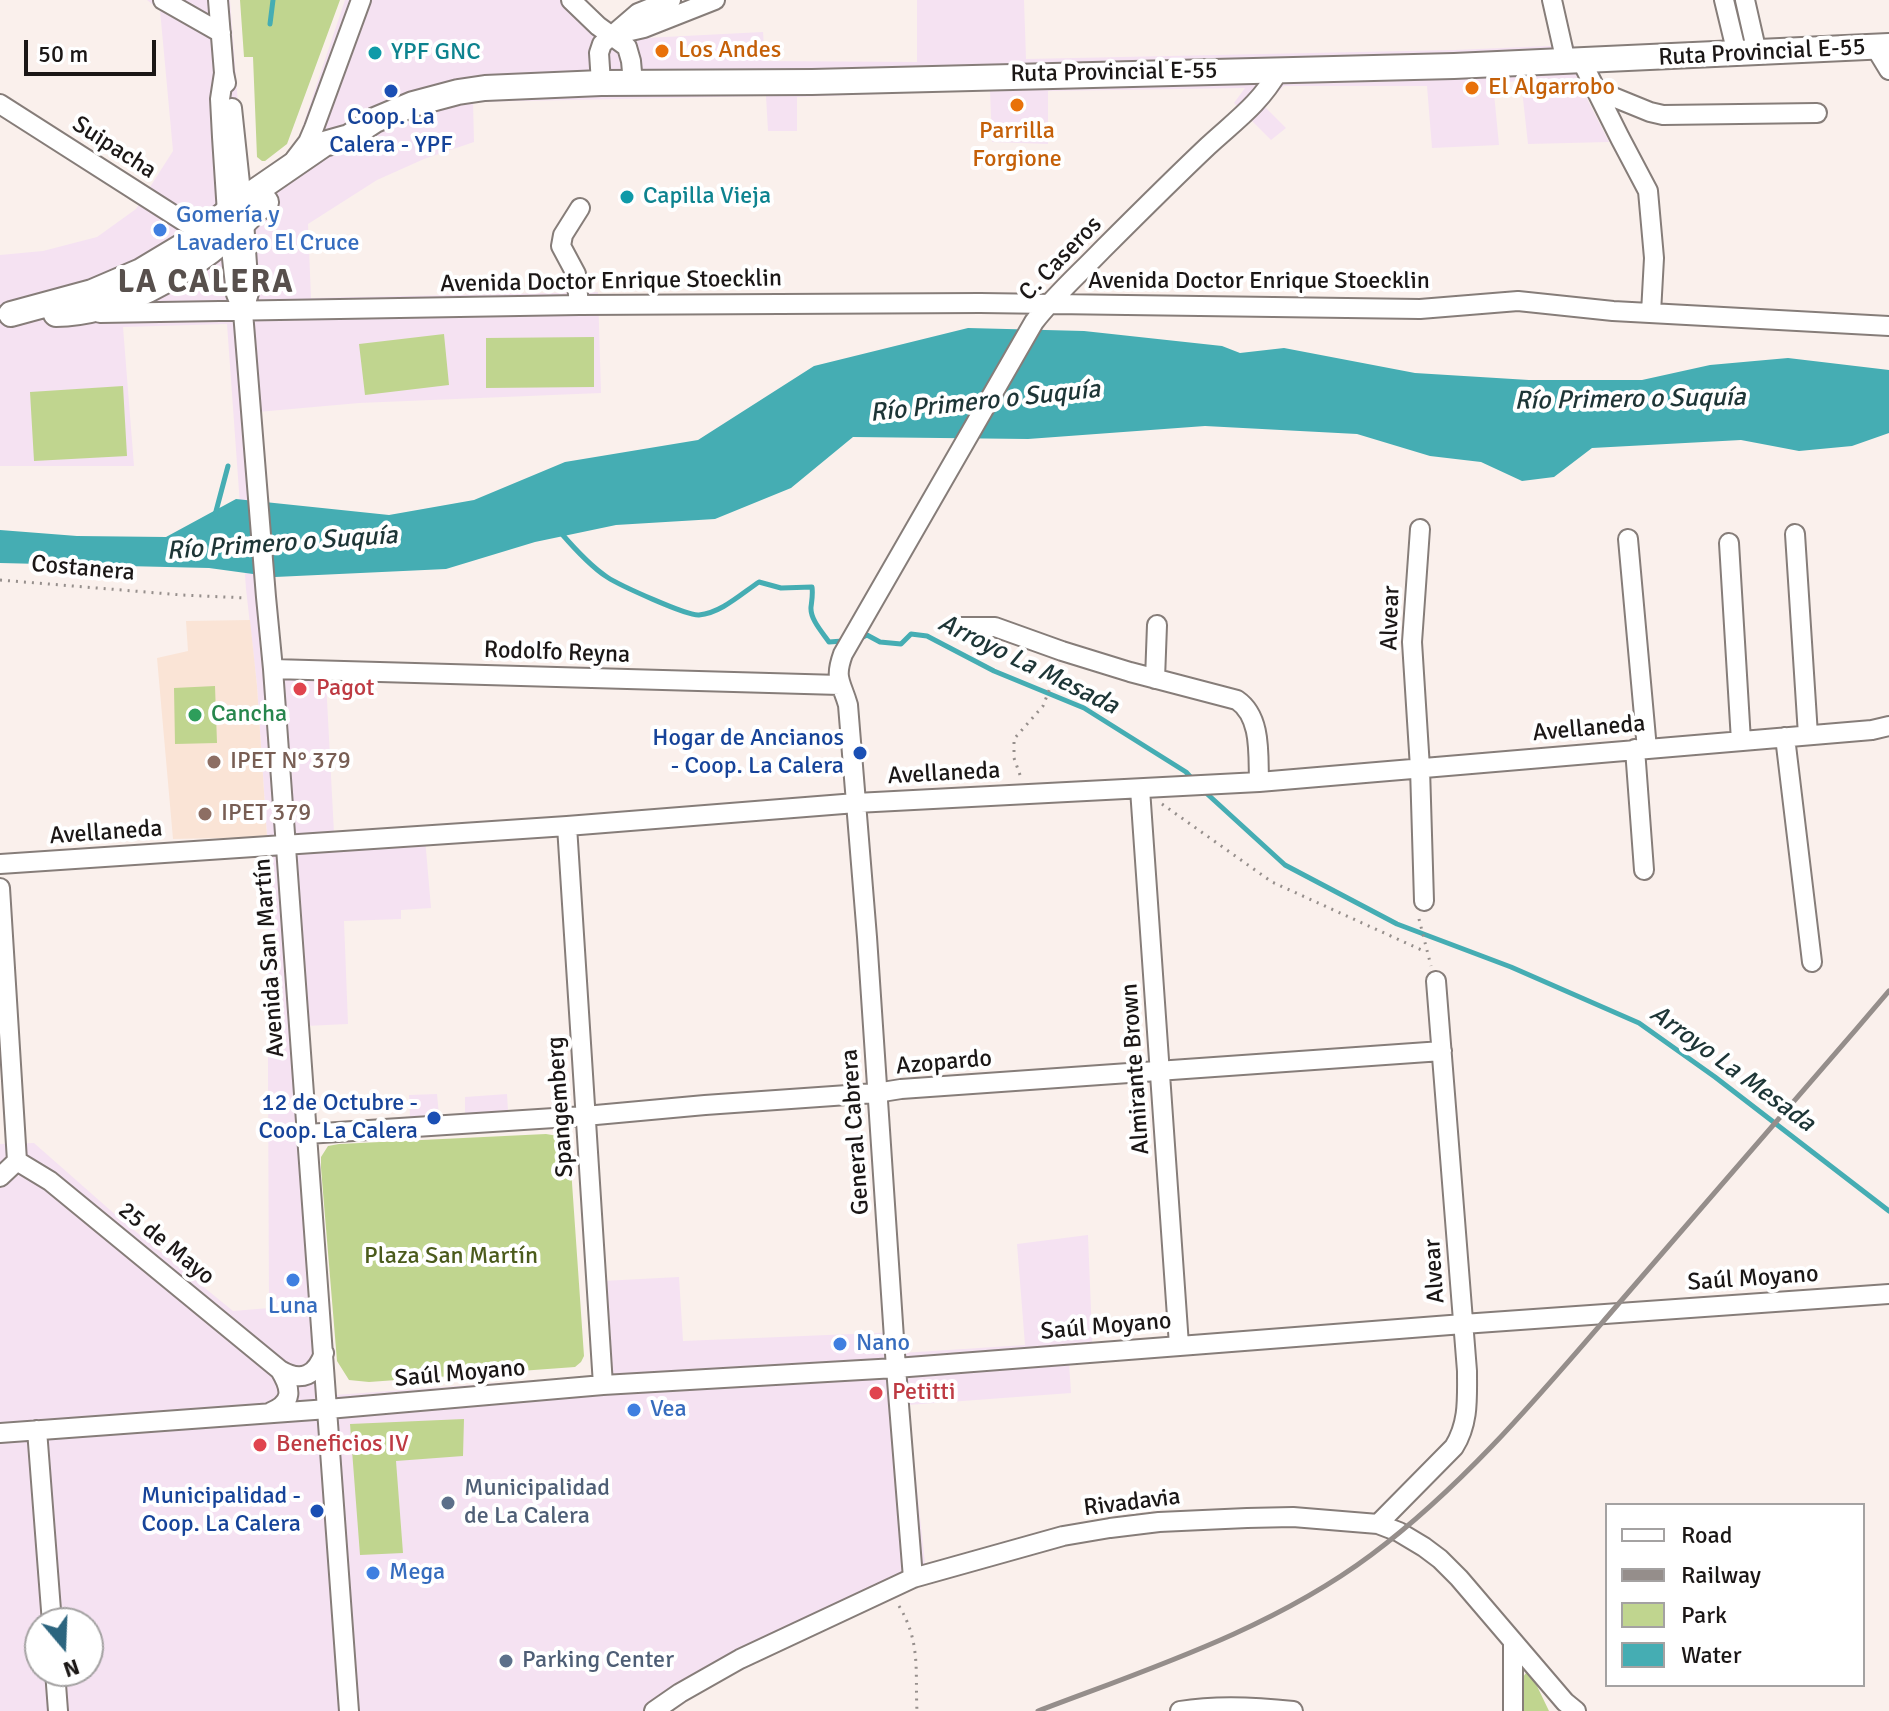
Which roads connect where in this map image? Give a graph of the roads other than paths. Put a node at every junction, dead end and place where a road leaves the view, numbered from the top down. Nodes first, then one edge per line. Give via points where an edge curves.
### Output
1 (163, 0) edge
2 (218, 0) edge
3 (361, 0) edge
4 (571, 0) edge
5 (671, 0) edge
6 (715, 0) edge
7 (1552, 0) edge
8 (1724, 0) edge
9 (1745, 0) edge
10 (221, 33) junction
11 (611, 36) junction
12 (1882, 47) edge
13 (1747, 53) junction
14 (1574, 62) junction
15 (1279, 70) junction
16 (1889, 70) edge
17 (224, 73) junction
18 (601, 83) junction
19 (633, 83) junction
20 (1596, 90) junction
21 (0, 104) edge
22 (1817, 113) dead end
23 (222, 137) junction
24 (349, 137) junction
25 (289, 168) junction
26 (580, 208) dead end
27 (235, 218) junction
28 (202, 233) junction
29 (579, 305) junction
30 (1047, 305) junction
31 (243, 312) junction
32 (1651, 313) junction
33 (6, 314) edge
34 (73, 314) junction
35 (1889, 326) edge
36 (1420, 529) dead end
37 (1795, 534) dead end
38 (1628, 539) dead end
39 (1729, 543) dead end
40 (1157, 625) dead end
41 (955, 627) dead end
42 (273, 669) junction
43 (1155, 679) junction
44 (840, 685) junction
45 (1889, 726) edge
46 (1808, 735) junction
47 (1785, 737) junction
48 (1741, 741) junction
49 (1641, 749) junction
50 (1420, 768) junction
51 (1259, 782) junction
52 (1140, 789) junction
53 (856, 803) junction
54 (567, 826) junction
55 (285, 846) junction
56 (0, 864) edge
57 (1644, 870) dead end
58 (0, 888) edge
59 (1422, 910) road end
60 (1812, 962) dead end
61 (1436, 981) dead end
62 (1442, 1051) junction
63 (1160, 1070) junction
64 (876, 1093) junction
65 (585, 1116) junction
66 (307, 1134) junction
67 (17, 1161) junction
68 (0, 1177) edge
69 (1889, 1294) edge
70 (1463, 1324) junction
71 (1179, 1345) junction
72 (324, 1353) junction
73 (896, 1368) junction
74 (280, 1370) junction
75 (603, 1385) junction
76 (328, 1409) junction
77 (271, 1412) junction
78 (37, 1430) junction
79 (0, 1433) edge
80 (1378, 1524) junction
81 (913, 1578) junction
82 (51, 1607) edge
83 (1513, 1641) junction
84 (56, 1687) edge
85 (1569, 1708) edge
86 (58, 1711) edge
87 (349, 1711) edge
88 (654, 1711) edge
89 (1180, 1711) edge
90 (1293, 1711) edge
91 (1513, 1711) edge

1 - 10 street
2 - 10 street
3 - 25 street via 314,128
4 - 11 street
5 - 11 street via 638,13
6 - 11 street
7 - 14 street
8 - 13 street
9 - 13 street
10 - 17 street
11 - 18 street via 599,53
11 - 19 street via 627,47
12 - 13 main road, Ruta Provincial E-55
12 - 16 street
13 - 14 main road, Ruta Provincial E-55
14 - 15 main road, Ruta Provincial E-55
14 - 20 street
15 - 19 main road, Ruta Provincial E-55
15 - 30 street, C. Caseros via 1253,106
17 - 23 street
17 - 27 street via 231,98
18 - 19 main road, Ruta Provincial E-55
18 - 24 main road, Ruta Provincial E-55 via 458,92 394,111
20 - 22 street via 1663,115
20 - 32 street via 1648,191 1654,258
21 - 28 street, Suipacha
23 - 27 street
23 - 28 street via 214,164 218,213
24 - 25 main road, Ruta Provincial E-55 via 324,144
24 - 27 main road, Ruta Provincial E-55 via 330,158
25 - 27 main road, Ruta Provincial E-55
26 - 29 street via 561,246 576,274
27 - 28 main road, Ruta Provincial E-55
27 - 31 street, Avenida San Martín via 236,294
27 - 34 main road, Ruta Provincial E-55 via 182,270 107,306
28 - 33 main road, Ruta Provincial E-55 via 115,283
29 - 30 street, Avenida Doctor Enrique Stoecklin
29 - 31 street, Avenida Doctor Enrique Stoecklin
30 - 32 street, Avenida Doctor Enrique Stoecklin via 1420,309 1518,301
30 - 44 street, C. Caseros via 843,654
31 - 34 street, Avenida Doctor Enrique Stoecklin
31 - 42 street, Avenida San Martín via 262,598
32 - 35 street, Avenida Doctor Enrique Stoecklin
33 - 34 main road, Ruta Provincial E-55
36 - 50 street, Alvear via 1412,642
37 - 46 street
38 - 49 street
39 - 48 street
40 - 43 street
41 - 43 street via 995,627
42 - 44 street, Rodolfo Reyna
42 - 55 street, Avenida San Martín
43 - 51 street via 1245,705 1257,737
44 - 53 street, General Cabrera via 848,705
45 - 46 street, Avellaneda
46 - 47 street, Avellaneda
47 - 48 street, Avellaneda
47 - 60 street
48 - 49 street, Avellaneda
49 - 50 street, Avellaneda
49 - 57 street
50 - 51 street, Avellaneda
50 - 59 street, Alvear
51 - 52 street, Avellaneda
52 - 53 street, Avellaneda
52 - 63 street, Almirante Brown
53 - 54 street, Avellaneda
53 - 64 street, General Cabrera
54 - 55 street, Avellaneda
54 - 65 street, Spangemberg
55 - 56 street, Avellaneda
55 - 66 street, Avenida San Martín
58 - 67 street
61 - 62 street, Alvear
62 - 63 street, Azopardo
62 - 70 street, Alvear
63 - 64 street, Azopardo
63 - 71 street, Almirante Brown
64 - 65 street, Azopardo
64 - 73 street, General Cabrera
65 - 66 street, Azopardo
65 - 75 street, Spangemberg via 604,1287
66 - 72 street, Avenida San Martín
67 - 68 street
67 - 74 street, 25 de Mayo via 50,1181
69 - 70 street, Saúl Moyano
70 - 71 street, Saúl Moyano
70 - 80 street, Alvear via 1467,1402 1462,1434
71 - 73 street, Saúl Moyano
72 - 74 street via 307,1375
72 - 76 street, Avenida San Martín
73 - 75 street, Saúl Moyano via 646,1376
73 - 81 street, General Cabrera
74 - 77 street via 289,1391 282,1407
75 - 76 street, Saúl Moyano
76 - 77 street, Saúl Moyano
76 - 87 street, Avenida San Martín
77 - 78 street, Saúl Moyano
78 - 79 street, Saúl Moyano
78 - 82 street
80 - 81 street, Rivadavia via 1293,1517 1159,1522 1063,1536
80 - 83 street, Rivadavia via 1440,1559
81 - 88 street, Rivadavia via 740,1659
83 - 85 street, Rivadavia
83 - 91 street
84 - 86 street
89 - 90 street

